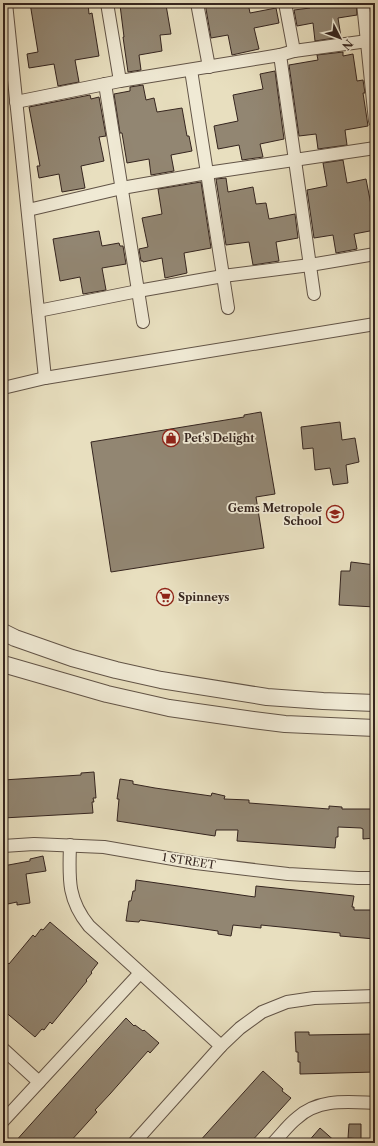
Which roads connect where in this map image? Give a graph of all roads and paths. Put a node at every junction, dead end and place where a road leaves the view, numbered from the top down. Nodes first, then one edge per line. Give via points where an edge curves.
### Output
1 (6, 3) edge
2 (107, 3) edge
3 (197, 3) edge
4 (285, 3) edge
5 (363, 3) edge
6 (371, 40) edge
7 (294, 51) junction
8 (280, 55) junction
9 (209, 67) junction
10 (191, 70) junction
11 (120, 81) junction
12 (106, 84) junction
13 (16, 102) junction
14 (375, 121) edge
15 (375, 148) edge
16 (295, 160) junction
17 (207, 173) junction
18 (122, 188) junction
19 (28, 210) junction
20 (375, 254) edge
21 (310, 265) junction
22 (223, 276) junction
23 (138, 291) junction
24 (314, 294) dead end
25 (228, 308) dead end
26 (38, 311) junction
27 (143, 322) dead end
28 (375, 324) edge
29 (45, 378) junction
30 (3, 388) edge
31 (3, 632) edge
32 (3, 664) edge
33 (375, 703) edge
34 (375, 728) edge
35 (70, 845) junction
36 (3, 846) edge
37 (375, 878) edge
38 (140, 973) junction
39 (375, 996) edge
40 (221, 1046) junction
41 (3, 1049) edge
42 (39, 1082) junction
43 (375, 1103) edge
44 (3, 1121) edge
45 (134, 1143) edge
46 (273, 1143) edge

1 - 13 street
2 - 11 street
3 - 9 street
4 - 7 street
5 - 6 street
6 - 7 street
6 - 14 street
7 - 8 street
8 - 9 street
8 - 16 street
9 - 10 street
10 - 11 street
10 - 17 street
11 - 12 street
12 - 13 street
12 - 18 street
13 - 19 street
15 - 16 street
16 - 17 street
16 - 21 street
17 - 18 street
17 - 22 street
18 - 19 street
18 - 23 street
19 - 26 street
20 - 21 street
21 - 22 street
21 - 24 street
22 - 23 street
22 - 25 street
23 - 26 street
23 - 27 street
26 - 29 street
28 - 29 street
29 - 30 street
31 - 33 street via 72,658 161,680 267,697
32 - 34 street via 107,694 169,708 285,724
35 - 36 street, 1 STREET
35 - 37 street, 1 STREET via 104,847 196,863 288,874
35 - 38 street via 71,893 81,916
38 - 40 street
38 - 42 street
39 - 40 street via 314,998 287,1002 262,1012
40 - 45 street
41 - 42 street
42 - 44 street
43 - 46 street via 325,1103 297,1117

